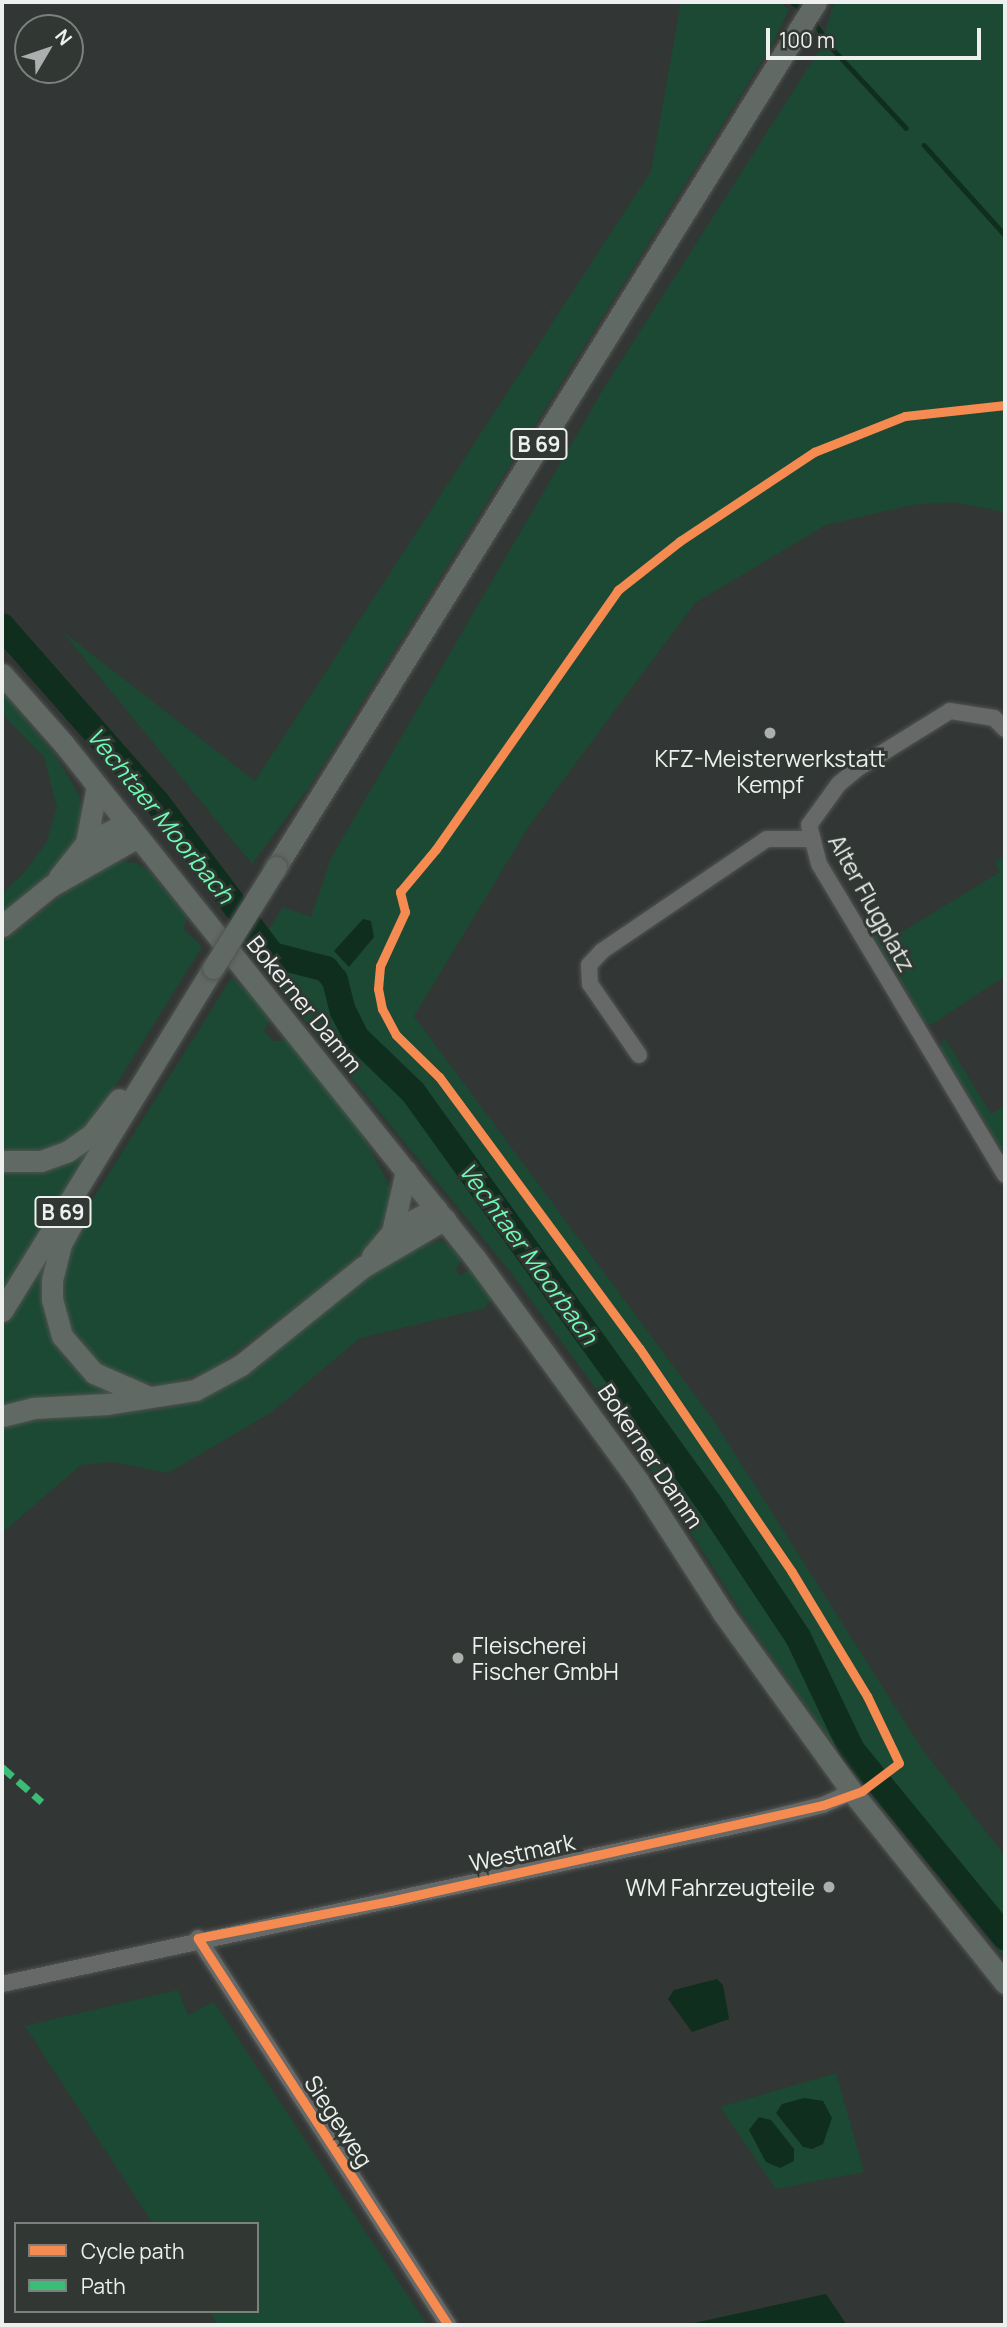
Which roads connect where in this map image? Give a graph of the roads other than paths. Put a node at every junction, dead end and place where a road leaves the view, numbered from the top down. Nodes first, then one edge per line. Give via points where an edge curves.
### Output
1 (816, 2) edge
2 (2, 674) edge
3 (1005, 729) edge
4 (97, 786) junction
5 (132, 830) junction
6 (810, 839) junction
7 (86, 843) junction
8 (51, 886) junction
9 (2, 926) edge
10 (175, 1030) junction
11 (639, 1055) dead end
12 (125, 1113) junction
13 (2, 1161) edge
14 (406, 1171) junction
15 (1005, 1175) edge
16 (440, 1213) junction
17 (392, 1232) junction
18 (363, 1267) junction
19 (2, 1311) edge
20 (156, 1398) junction
21 (2, 1416) edge
22 (852, 1792) junction
23 (198, 1938) junction
24 (1005, 1983) edge
25 (2, 1984) edge
26 (448, 2325) edge

1 - 10 main road, B 69, bridge
2 - 4 main road, Bokerner Damm
3 - 6 street, Alter Flugplatz via 994,718 950,711 888,747 838,785 809,825
4 - 5 main road, Bokerner Damm
4 - 7 main road
5 - 7 main road
5 - 8 main road
5 - 14 main road, Bokerner Damm
6 - 11 street via 767,839 602,951 589,965 590,984
6 - 15 street, Alter Flugplatz via 851,920
7 - 8 main road
8 - 9 main road
10 - 12 main road, B 69
10 - 13 main road via 147,1056 92,1134 68,1151 41,1161
12 - 19 main road, B 69
12 - 20 main road via 116,1148 55,1260 52,1300 62,1336 81,1362 108,1382
14 - 16 main road, Bokerner Damm
14 - 17 main road
16 - 17 main road
16 - 18 main road
16 - 22 main road, Bokerner Damm via 558,1367 723,1614
17 - 18 main road
18 - 20 main road via 220,1379
20 - 21 main road via 33,1408
22 - 23 street, Westmark via 822,1805 758,1821
22 - 24 main road, Bokerner Damm
23 - 25 street, Westmark
23 - 26 street, Siegeweg

